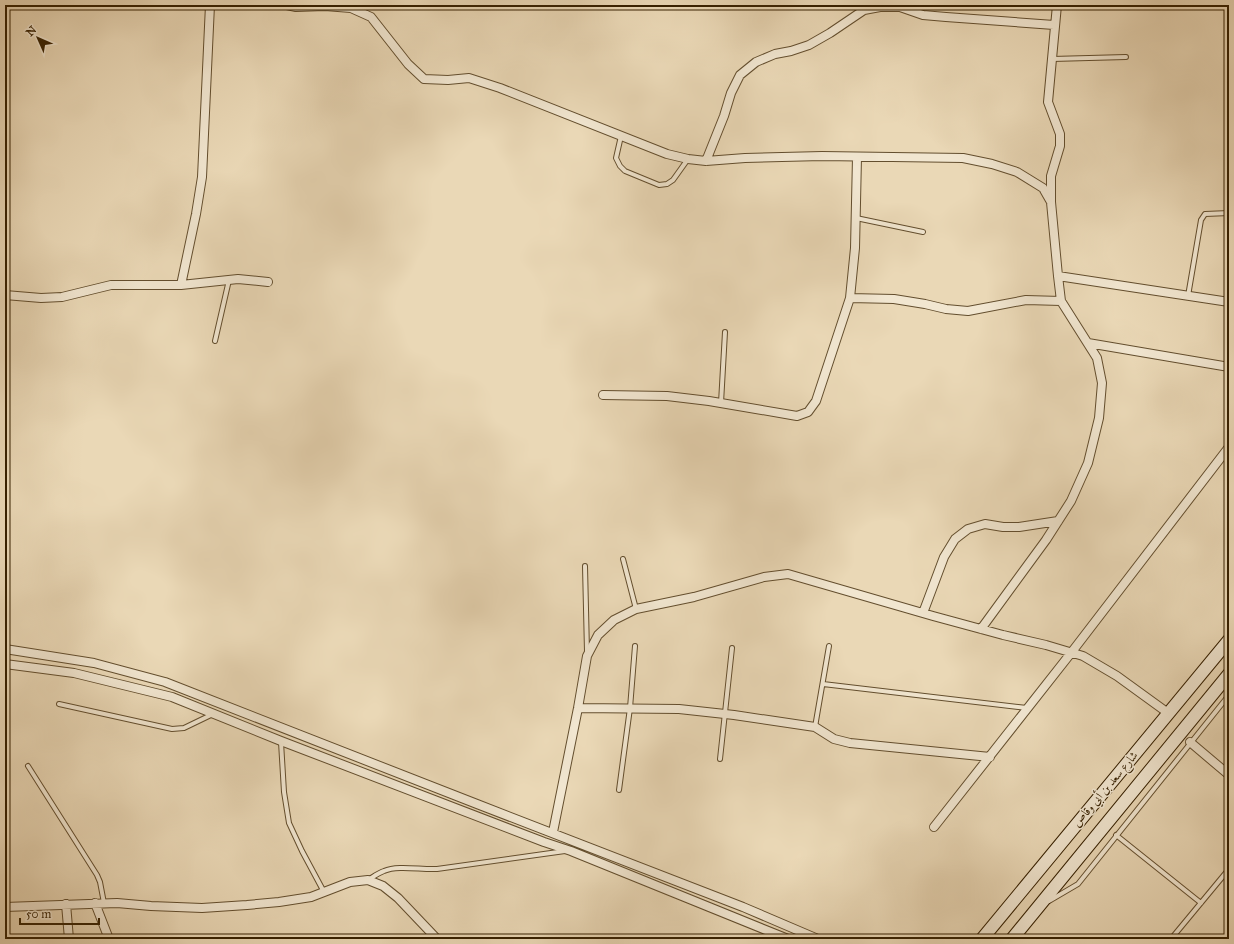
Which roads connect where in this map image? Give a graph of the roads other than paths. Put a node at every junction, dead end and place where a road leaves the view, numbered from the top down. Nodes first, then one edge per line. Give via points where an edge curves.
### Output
1 (210, 5) edge
2 (287, 5) edge
3 (1056, 5) edge
4 (1054, 25) junction
5 (1126, 57) dead end
6 (1052, 59) junction
7 (621, 135) junction
8 (857, 157) junction
9 (688, 159) junction
10 (706, 161) junction
11 (1051, 202) junction
12 (1229, 212) edge
13 (856, 218) junction
14 (923, 232) dead end
15 (1058, 276) junction
16 (229, 280) junction
17 (268, 282) dead end
18 (180, 285) junction
19 (5, 295) edge
20 (1188, 296) junction
21 (850, 298) junction
22 (1061, 301) junction
23 (1229, 302) edge
24 (725, 332) dead end
25 (215, 341) dead end
26 (1088, 343) junction
27 (1229, 367) edge
28 (603, 395) dead end
29 (721, 403) junction
30 (1229, 447) edge
31 (1058, 521) junction
32 (623, 559) dead end
33 (585, 566) dead end
34 (636, 609) junction
35 (923, 613) junction
36 (981, 629) junction
37 (1229, 640) edge
38 (635, 646) dead end
39 (829, 646) dead end
40 (732, 648) dead end
41 (5, 650) edge
42 (1071, 652) junction
43 (587, 656) junction
44 (5, 664) edge
45 (1229, 674) edge
46 (822, 684) junction
47 (1229, 695) edge
48 (59, 704) dead end
49 (578, 708) junction
50 (630, 708) junction
51 (1028, 708) junction
52 (1168, 713) junction
53 (214, 714) junction
54 (725, 714) junction
55 (815, 727) junction
56 (281, 741) junction
57 (1190, 742) junction
58 (990, 757) junction
59 (720, 759) dead end
60 (28, 766) dead end
61 (1229, 775) edge
62 (619, 790) dead end
63 (934, 827) dead end
64 (553, 832) junction
65 (1116, 835) junction
66 (571, 851) junction
67 (1229, 869) edge
68 (368, 880) junction
69 (324, 892) junction
70 (100, 903) junction
71 (1201, 903) junction
72 (66, 904) junction
73 (5, 907) edge
74 (1035, 909) junction
75 (69, 939) edge
76 (109, 939) edge
77 (437, 939) edge
78 (788, 939) edge
79 (818, 939) edge
80 (982, 939) edge
81 (1012, 939) edge
82 (1170, 939) edge

1 - 18 street via 202,177
2 - 7 street via 351,8 371,17 408,64 424,79 469,78
3 - 4 street
4 - 6 street
4 - 10 street via 946,18 900,7 864,10 809,45 756,62 740,75
5 - 6 lane
6 - 11 street via 1048,102 1060,134 1060,146 1051,176
7 - 9 street via 666,154
7 - 9 lane via 616,158 620,166 625,171 659,185 673,180
8 - 10 street
8 - 11 street via 963,158 992,164 1017,172 1043,188
8 - 13 street
9 - 10 street
11 - 15 street
12 - 20 lane via 1205,214 1201,220
13 - 14 lane
13 - 21 street
15 - 20 street
15 - 22 street
16 - 17 street
16 - 18 street
16 - 25 lane
18 - 19 street via 111,285 62,297
20 - 23 street
21 - 22 street via 894,299 968,311 1026,300
21 - 29 street via 816,401 808,412 797,416
22 - 26 street
24 - 29 lane
26 - 27 street
26 - 31 street via 1097,358 1102,383 1099,418 1088,463 1071,501
28 - 29 street via 667,396
30 - 42 street
31 - 35 street via 1019,527 985,524 968,528 955,539 944,557
31 - 36 street
32 - 34 lane
33 - 43 lane
34 - 35 street via 694,597 764,577 788,574
34 - 43 street via 614,620 598,635
35 - 36 street
36 - 42 street
37 - 52 main road, شارع سعد بن أبي وقاص
38 - 50 lane
39 - 46 lane
40 - 54 lane
41 - 64 street via 94,663 165,682
42 - 51 street
42 - 52 street via 1083,656 1117,676
43 - 49 street
44 - 53 street via 74,673 172,697
45 - 74 main road, شارع سعد بن أبي وقاص
46 - 51 lane
46 - 55 lane
47 - 57 lane
48 - 53 lane via 172,729 184,728
49 - 50 street
49 - 64 street
50 - 54 street via 679,709
50 - 62 lane
51 - 58 street
52 - 80 main road, شارع سعد بن أبي وقاص
53 - 56 street
54 - 55 street
54 - 59 lane
55 - 58 street via 834,738 850,743
56 - 66 street
56 - 69 lane via 289,823
57 - 61 street
57 - 65 lane
58 - 63 street
60 - 70 lane via 98,875
64 - 79 street
65 - 71 lane
65 - 74 lane via 1078,884
66 - 68 lane via 437,869 392,868
66 - 78 street
67 - 71 lane
68 - 69 street via 350,882
68 - 77 street via 383,886 398,898
69 - 70 street via 311,897 279,902 202,908
70 - 72 street
70 - 76 street
71 - 82 lane
72 - 73 street
72 - 75 street
74 - 81 main road, شارع سعد بن أبي وقاص

